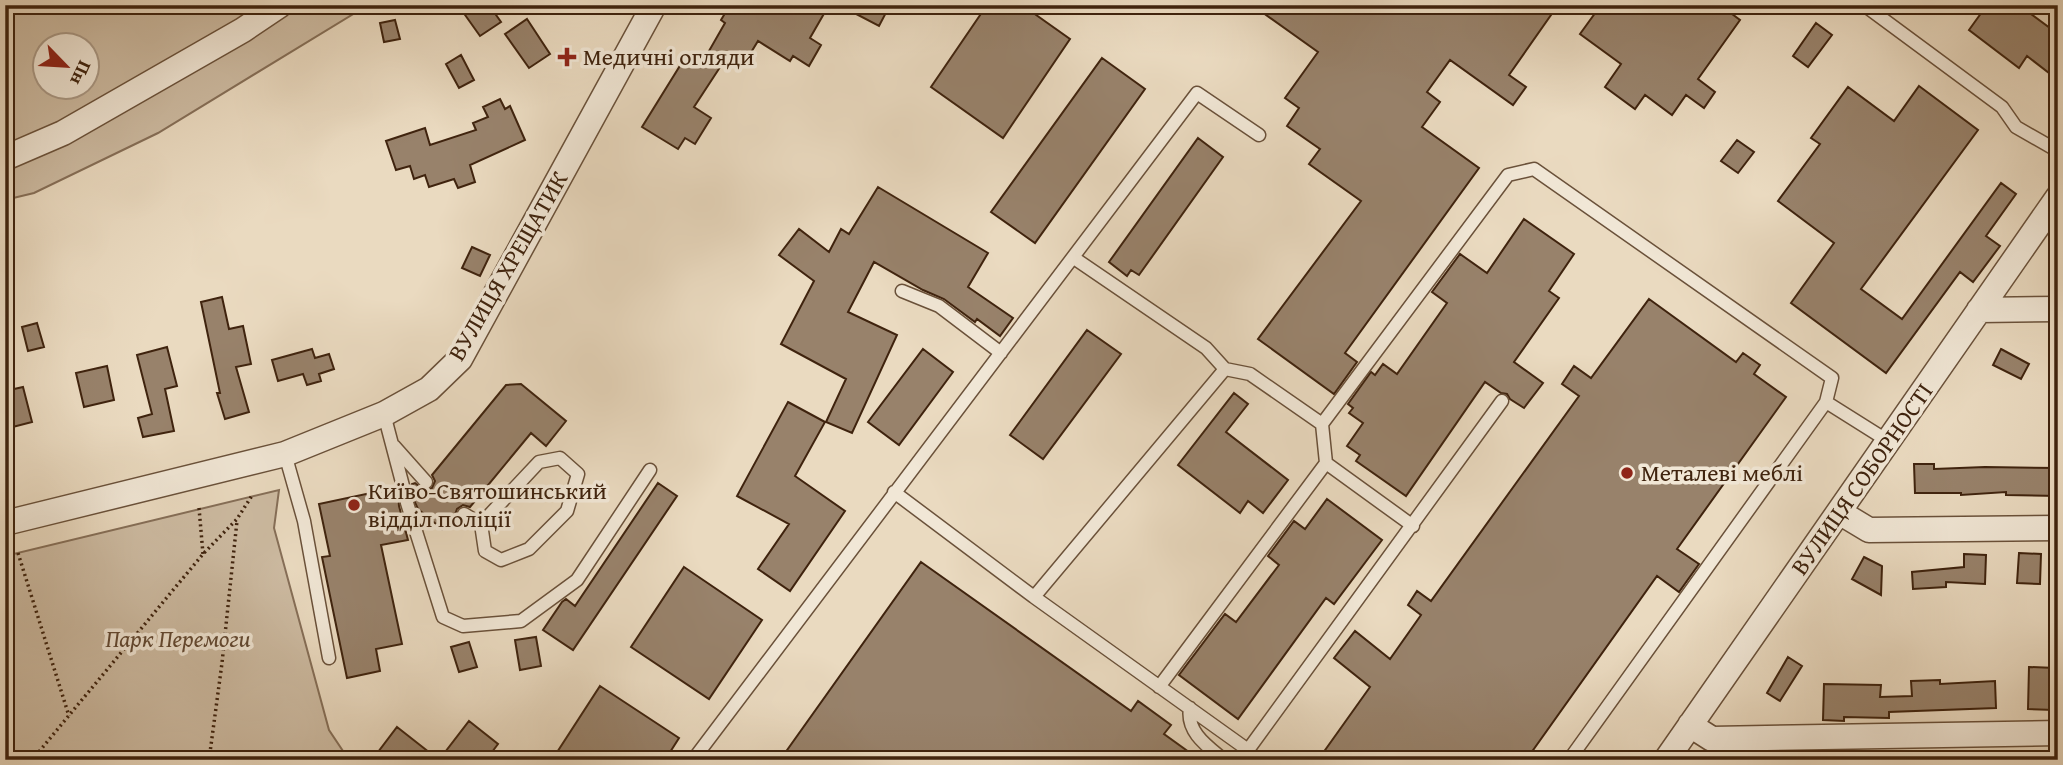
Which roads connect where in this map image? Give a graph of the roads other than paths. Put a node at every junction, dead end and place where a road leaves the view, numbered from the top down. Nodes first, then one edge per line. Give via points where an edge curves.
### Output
1 (280, 5) edge
2 (654, 5) edge
3 (1864, 5) edge
4 (1259, 135) dead end
5 (2058, 151) edge
6 (5, 158) edge
7 (2058, 197) edge
8 (1074, 258) junction
9 (902, 291) dead end
10 (2058, 309) edge
11 (1979, 310) junction
12 (1001, 353) junction
13 (1225, 369) junction
14 (1502, 401) dead end
15 (1826, 402) junction
16 (384, 414) junction
17 (1322, 424) junction
18 (1888, 441) junction
19 (392, 444) junction
20 (285, 454) junction
21 (1326, 464) junction
22 (650, 470) dead end
23 (426, 482) dead end
24 (404, 486) dead end
25 (894, 492) junction
26 (407, 503) dead end
27 (1839, 512) junction
28 (464, 514) dead end
29 (5, 523) edge
30 (481, 524) junction
31 (1413, 526) junction
32 (2058, 528) edge
33 (1034, 597) junction
34 (329, 659) dead end
35 (1160, 687) junction
36 (1189, 708) junction
37 (1690, 725) junction
38 (2058, 733) edge
39 (693, 760) edge
40 (1224, 760) edge
41 (1569, 760) edge
42 (1665, 760) edge

1 - 6 street via 63,133
2 - 16 street, ВУЛИЦЯ ХРЕЩАТИК via 460,359 429,389
3 - 5 lane via 2002,107 2016,127
4 - 8 lane via 1197,93
7 - 11 street, ВУЛИЦЯ СОБОРНОСТІ
8 - 12 lane
8 - 13 lane via 1206,348
9 - 12 lane via 939,306
10 - 11 street
11 - 18 street, ВУЛИЦЯ СОБОРНОСТІ
12 - 25 lane
13 - 17 lane via 1250,373
13 - 33 lane
14 - 31 lane
15 - 17 lane via 1832,378 1534,170 1508,175
15 - 18 lane
15 - 41 lane
16 - 19 lane
16 - 20 street, ВУЛИЦЯ ХРЕЩАТИК
17 - 21 lane
18 - 27 street, ВУЛИЦЯ СОБОРНОСТІ
19 - 23 lane
19 - 24 lane
20 - 29 street, ВУЛИЦЯ ХРЕЩАТИК
20 - 34 lane via 304,521
21 - 31 lane
21 - 35 lane
22 - 26 lane via 577,580 521,621 463,626 443,617
25 - 33 lane
25 - 39 lane
27 - 32 street via 1869,530
27 - 37 street, ВУЛИЦЯ СОБОРНОСТІ
28 - 30 lane
30 - 30 lane via 539,462 560,458 578,474 568,511 529,549 501,561 485,551
31 - 36 lane via 1248,750
33 - 35 lane
35 - 36 lane
36 - 40 lane via 1191,728
37 - 38 street via 1712,739
37 - 42 street, ВУЛИЦЯ СОБОРНОСТІ

